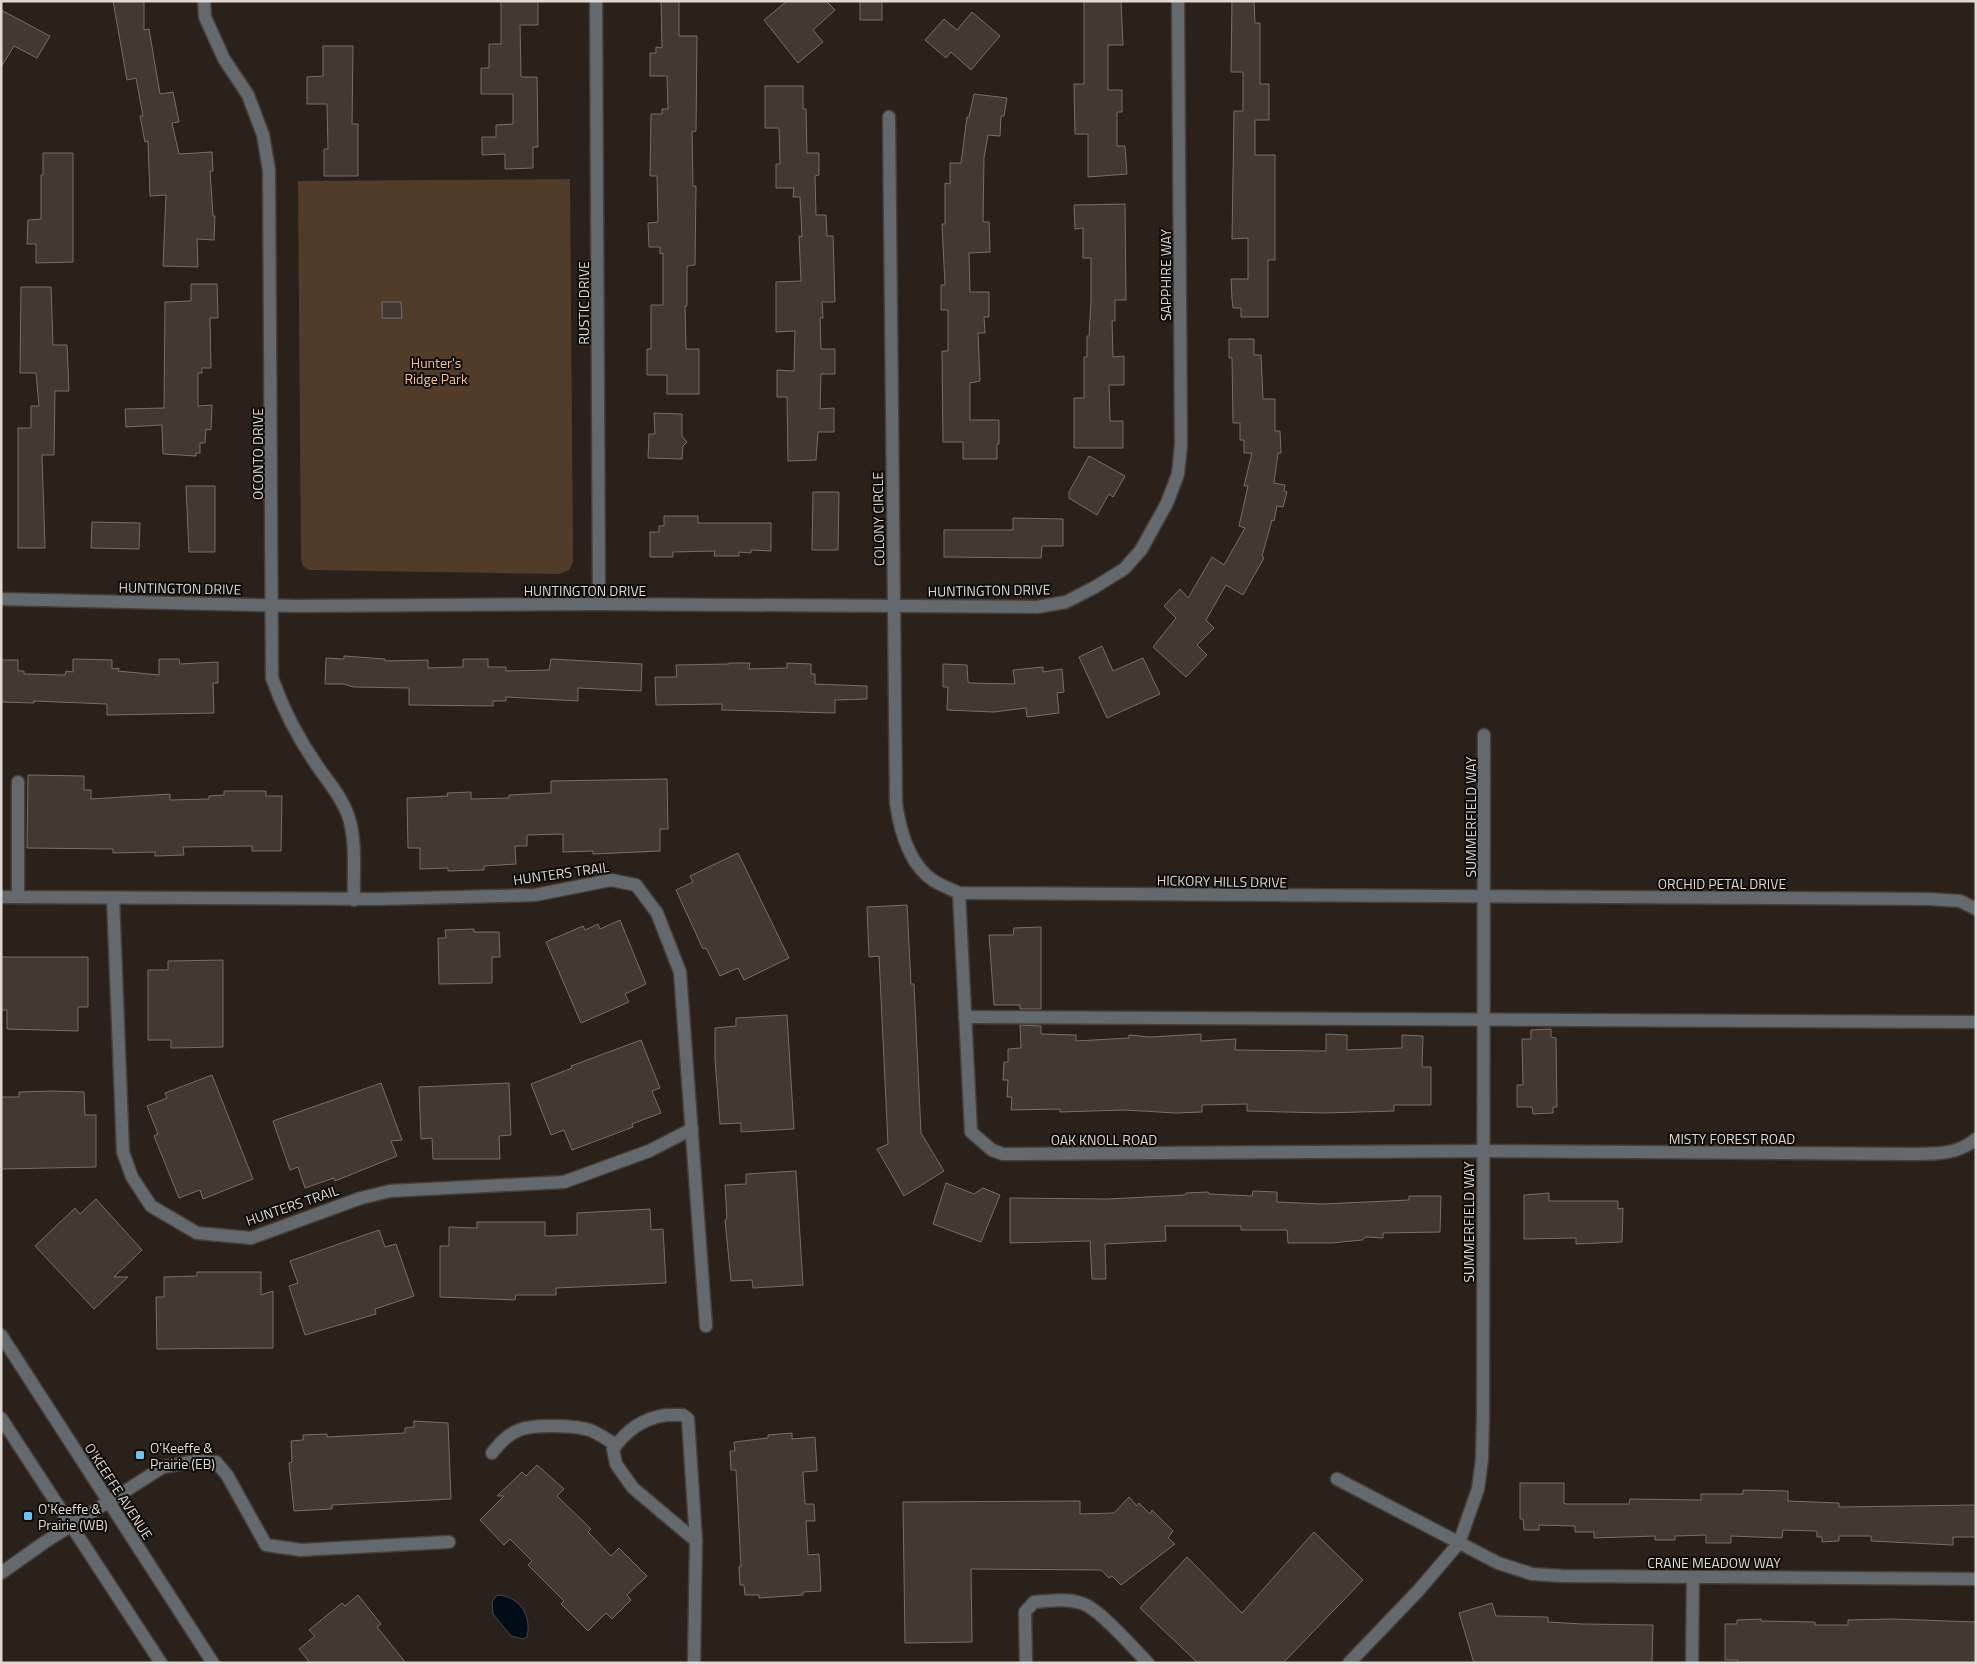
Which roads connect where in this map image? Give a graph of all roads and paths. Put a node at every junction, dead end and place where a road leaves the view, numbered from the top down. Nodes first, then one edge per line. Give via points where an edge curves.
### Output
1 (204, 1) edge
2 (596, 1) edge
3 (1178, 1) edge
4 (889, 116) dead end
5 (1146, 541) joint
6 (1, 599) edge
7 (599, 604) junction
8 (273, 605) junction
9 (893, 607) junction
10 (1484, 735) dead end
11 (18, 782) dead end
12 (959, 893) junction
13 (1, 897) edge
14 (18, 897) junction
15 (113, 898) junction
16 (1485, 898) junction
17 (354, 900) junction
18 (1976, 909) edge
19 (965, 1017) junction
20 (1484, 1020) junction
21 (1976, 1022) edge
22 (692, 1129) junction
23 (1976, 1139) edge
24 (1484, 1151) junction
25 (706, 1326) dead end
26 (1, 1334) edge
27 (1, 1418) edge
28 (616, 1445) junction
29 (492, 1453) dead end
30 (1338, 1479) dead end
31 (108, 1503) junction
32 (72, 1525) junction
33 (696, 1541) junction
34 (449, 1542) dead end
35 (1459, 1543) junction
36 (1, 1573) edge
37 (1693, 1577) junction
38 (1976, 1579) edge
39 (161, 1663) edge
40 (213, 1663) edge
41 (694, 1663) edge
42 (1026, 1663) edge
43 (1148, 1663) edge
44 (1349, 1663) edge
45 (1692, 1663) edge

1 - 8 street, OCONTO DRIVE via 206,17 224,59 248,95 263,135 269,170
2 - 7 street, RUSTIC DRIVE
3 - 5 street, SAPPHIRE WAY via 1181,445 1178,474 1168,503
4 - 9 street, COLONY CIRCLE
5 - 9 street, HUNTINGTON DRIVE via 1124,569 1066,602 1037,607
6 - 8 street, HUNTINGTON DRIVE
7 - 8 street, HUNTINGTON DRIVE
7 - 9 street, HUNTINGTON DRIVE
8 - 17 street, OCONTO DRIVE via 272,678 279,699 305,747 337,790 348,817 353,850
9 - 12 street, COLONY CIRCLE via 895,775 900,833 916,862 933,881
10 - 16 street, SUMMERFIELD WAY
11 - 14 street
12 - 16 street, HICKORY HILLS DRIVE
12 - 19 street, OAK KNOLL ROAD
13 - 14 street, HUNTERS TRAIL
14 - 15 street, HUNTERS TRAIL
15 - 17 street, HUNTERS TRAIL
15 - 22 street, HUNTERS TRAIL via 123,1152 132,1177 151,1206 197,1233 251,1238 361,1198 390,1191 564,1182 641,1154
16 - 18 street, ORCHID PETAL DRIVE via 1919,899 1960,901
16 - 20 street, SUMMERFIELD WAY
17 - 22 street, HUNTERS TRAIL via 535,895 610,880 636,885 657,912 680,972
19 - 20 street
19 - 24 street, OAK KNOLL ROAD via 971,1132 992,1150 1003,1154
20 - 21 street
20 - 24 street, SUMMERFIELD WAY
22 - 25 street, HUNTERS TRAIL
23 - 24 street, MISTY FOREST ROAD via 1966,1148 1927,1154
24 - 35 street, SUMMERFIELD WAY via 1482,1459 1478,1489
26 - 31 street, O'KEEFFE AVENUE
27 - 32 street
28 - 29 street via 591,1431 546,1427 520,1429 505,1438
28 - 33 street via 613,1449 616,1464 633,1488
28 - 33 street via 630,1429 652,1417 683,1415 688,1419
30 - 35 street, CRANE MEADOW WAY
31 - 32 street
31 - 34 street via 163,1467 196,1461 216,1462 228,1475 266,1544 301,1550
31 - 40 street, O'KEEFFE AVENUE
32 - 36 street
32 - 39 street
33 - 41 street
35 - 37 street, CRANE MEADOW WAY via 1498,1563 1532,1574
35 - 44 street, SUMMERFIELD WAY
37 - 38 street, CRANE MEADOW WAY
37 - 45 street
42 - 43 street via 1025,1612 1034,1602 1064,1601 1082,1603 1095,1611

